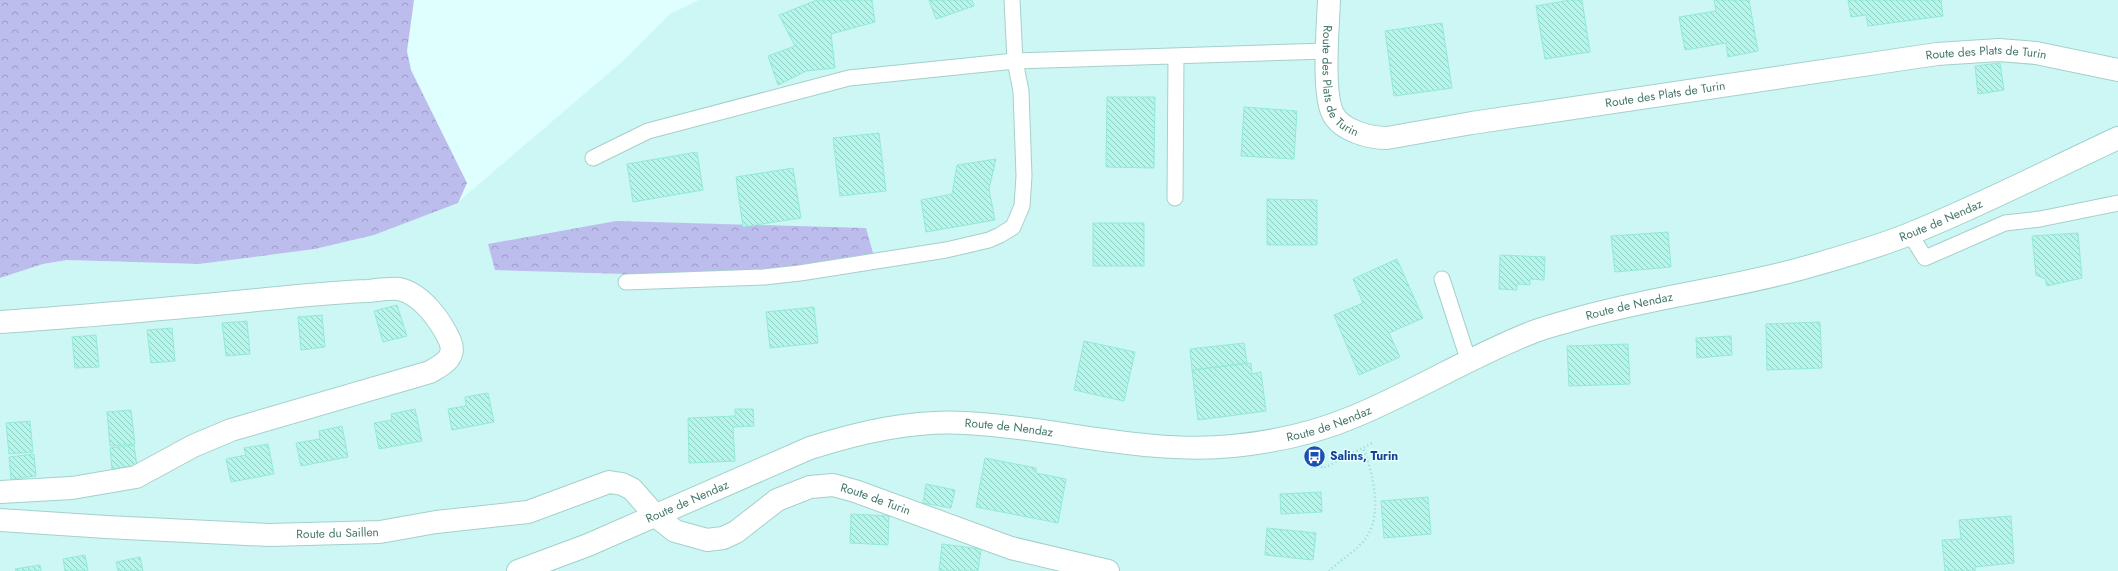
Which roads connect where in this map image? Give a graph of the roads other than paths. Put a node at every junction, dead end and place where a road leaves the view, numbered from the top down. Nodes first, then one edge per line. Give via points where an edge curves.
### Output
1 (1012, 0) edge
2 (1329, 0) edge
3 (1326, 51) junction
4 (1176, 57) junction
5 (1015, 61) junction
6 (2118, 70) edge
7 (2118, 138) edge
8 (593, 158) dead end
9 (1175, 198) dead end
10 (2118, 203) edge
11 (1910, 234) junction
12 (1442, 278) dead end
13 (626, 282) dead end
14 (0, 322) edge
15 (1469, 362) junction
16 (0, 492) edge
17 (656, 516) junction
18 (0, 520) edge
19 (518, 571) edge
20 (1108, 571) edge

1 - 5 lane
2 - 3 street, Route des Plats de Turin
3 - 4 lane
3 - 6 street, Route des Plats de Turin via 1328,96 1333,115 1352,130 1374,138 1937,54 1999,50 2036,53
4 - 5 lane
4 - 9 lane
5 - 8 lane via 849,78 648,131
5 - 13 lane via 1021,91 1024,176 1022,206 1012,227 1000,235 946,250 800,273 764,277
7 - 11 street, Route de Nendaz
10 - 11 lane via 2040,219 2005,223 1925,258
11 - 15 street, Route de Nendaz via 1804,268 1616,307 1534,331
12 - 15 lane
14 - 16 street via 398,289 414,295 424,304 445,329 452,353 446,363 430,372 231,430 193,446 136,477 72,488
15 - 17 street, Route de Nendaz via 1351,418 1306,433 1231,446 1169,446 962,423 883,428 810,448
17 - 18 street, Route du Saillen via 632,489 609,482 528,512 436,522 380,532 269,535
17 - 19 street, Route de Nendaz
17 - 20 street, Route de Turin via 680,534 707,540 723,538 736,532 777,500 810,486 833,485 1010,548

